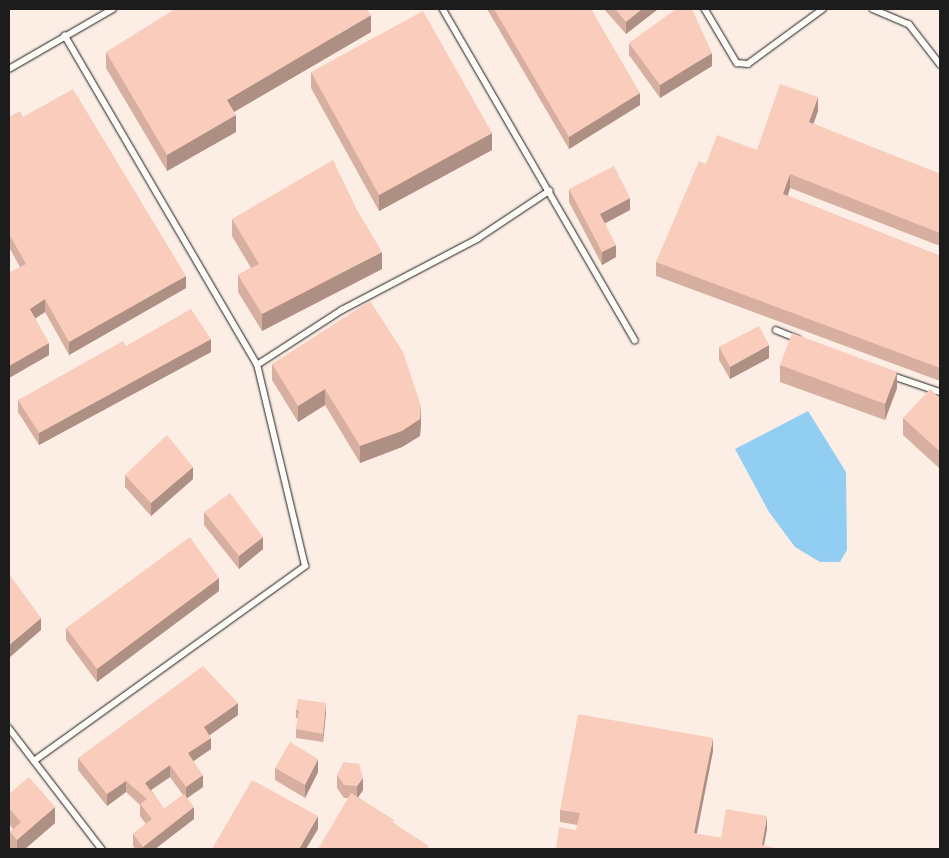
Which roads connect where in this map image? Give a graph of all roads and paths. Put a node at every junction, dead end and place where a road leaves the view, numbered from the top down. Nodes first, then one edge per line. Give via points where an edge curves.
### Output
1 (113, 9) edge
2 (443, 9) edge
3 (705, 9) edge
4 (822, 9) edge
5 (873, 9) edge
6 (65, 36) junction
7 (940, 64) edge
8 (9, 69) edge
9 (549, 192) junction
10 (776, 330) dead end
11 (635, 340) dead end
12 (804, 341) edge
13 (257, 365) junction
14 (887, 374) edge
15 (940, 392) edge
16 (9, 728) edge
17 (34, 761) junction
18 (102, 849) edge

1 - 6 lane
2 - 9 lane
3 - 4 lane via 736,63 748,64
5 - 7 lane via 910,24
6 - 8 lane
6 - 13 lane
9 - 11 lane
9 - 13 lane via 478,239 342,310
10 - 12 lane
13 - 17 lane via 305,566
14 - 15 lane
16 - 17 lane
17 - 18 lane

